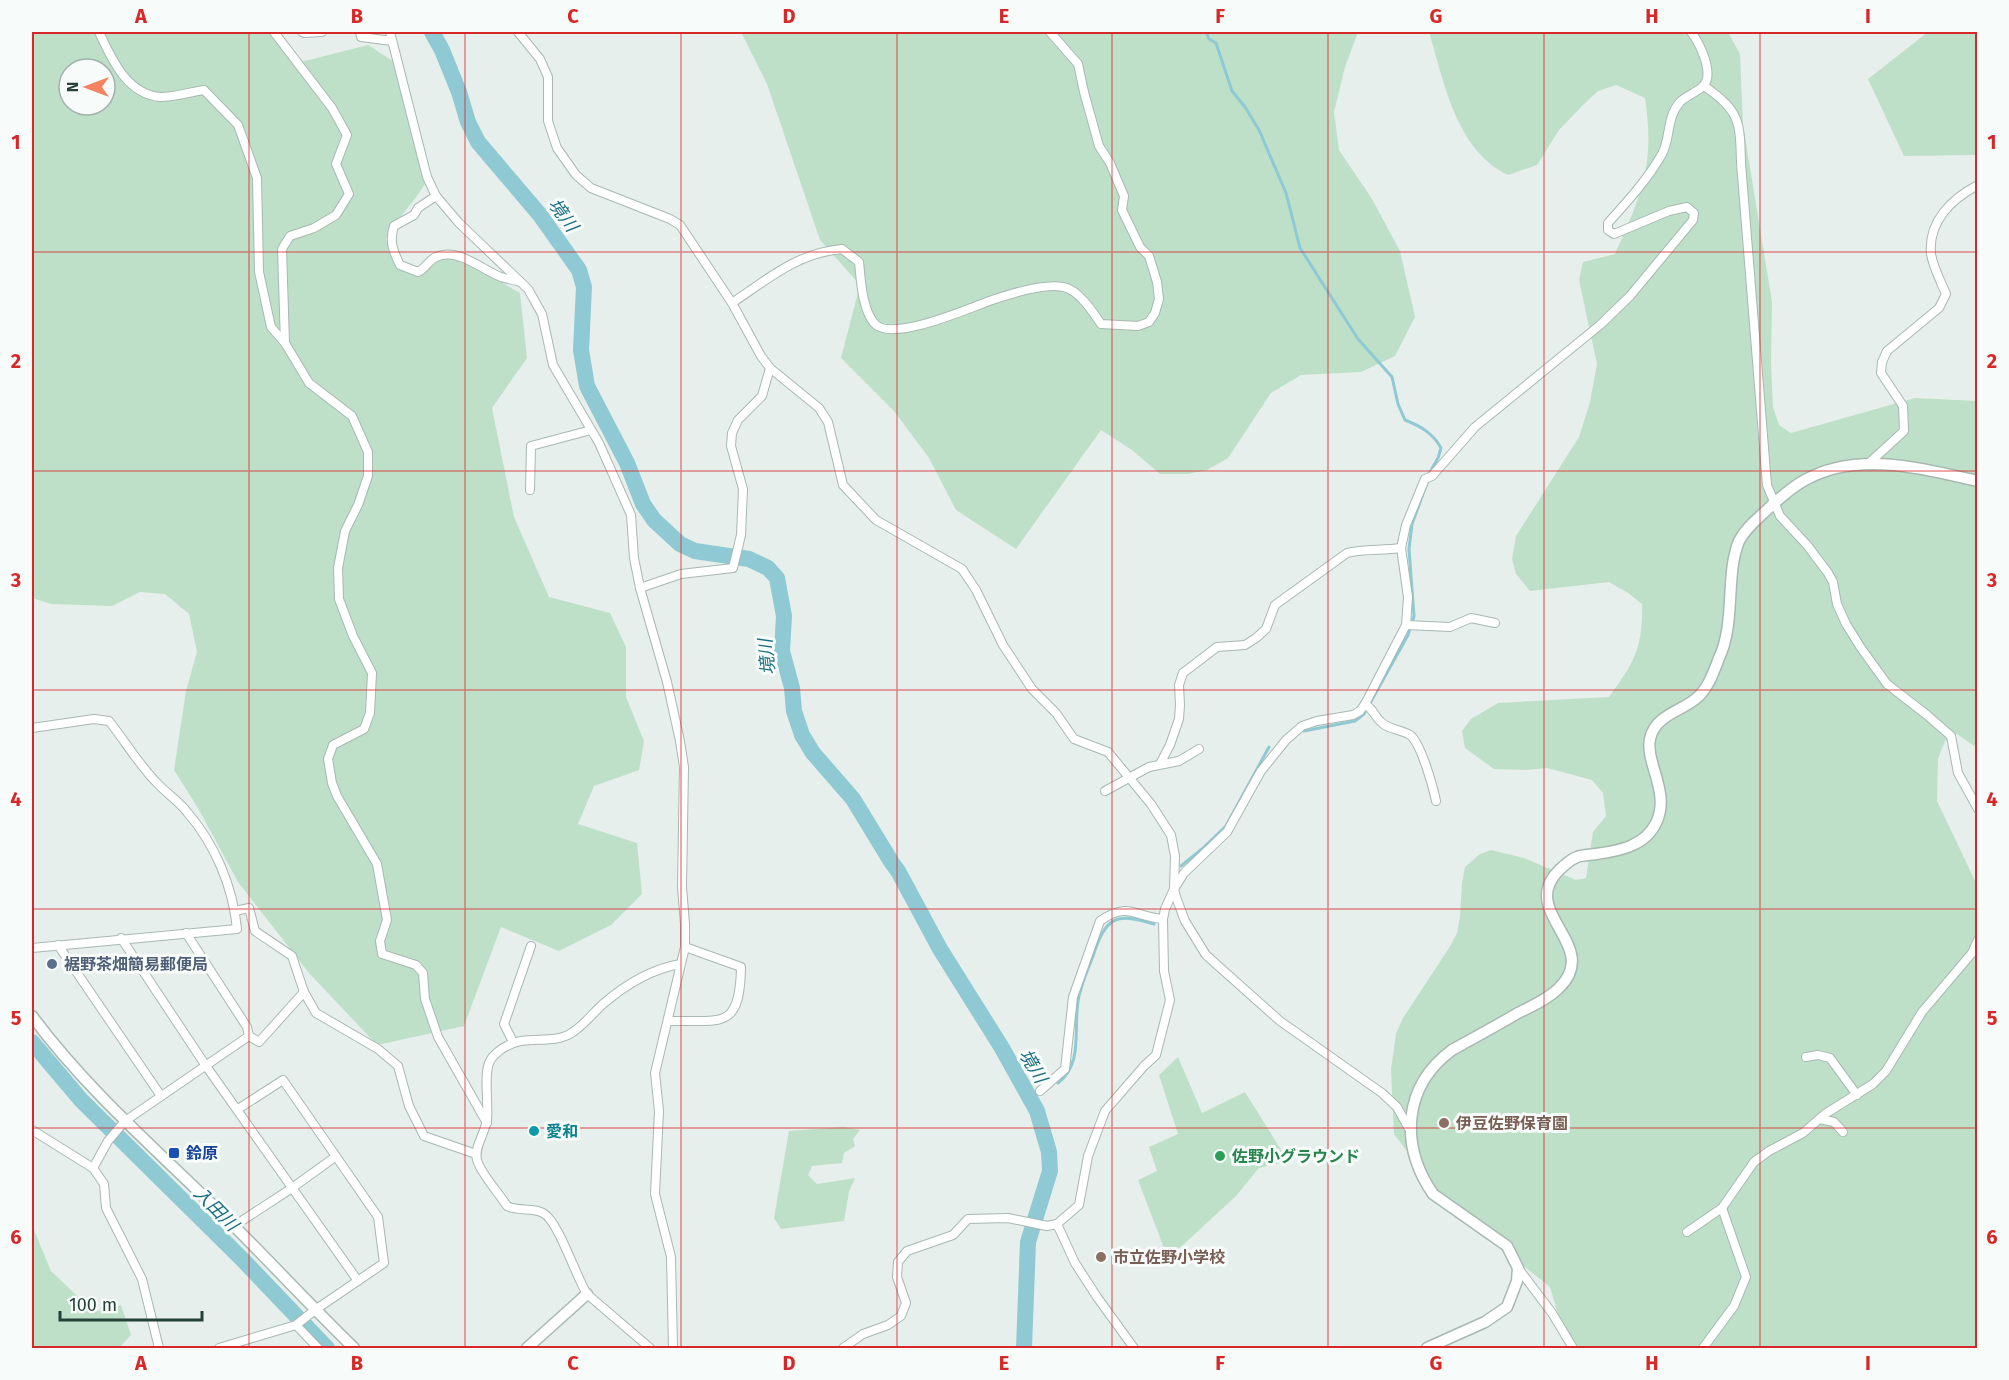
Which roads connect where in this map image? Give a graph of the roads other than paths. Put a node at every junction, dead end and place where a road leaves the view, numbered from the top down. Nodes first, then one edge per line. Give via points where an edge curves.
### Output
1 (99, 32) edge
2 (274, 32) edge
3 (302, 32) edge
4 (322, 32) edge
5 (360, 32) edge
6 (390, 32) edge
7 (518, 32) edge
8 (1050, 32) edge
9 (1691, 32) edge
10 (392, 41) junction
11 (1704, 86) junction
12 (1977, 185) edge
13 (436, 196) junction
14 (520, 282) junction
15 (732, 303) junction
16 (285, 343) junction
17 (770, 368) junction
18 (591, 430) junction
19 (1868, 465) junction
20 (1977, 481) edge
21 (530, 490) dead end
22 (1774, 503) junction
23 (1401, 548) junction
24 (640, 588) junction
25 (1495, 623) dead end
26 (1410, 625) junction
27 (1368, 706) junction
28 (32, 728) edge
29 (1199, 749) dead end
30 (1160, 764) junction
31 (1129, 779) junction
32 (1105, 791) dead end
33 (1436, 801) dead end
34 (1977, 809) edge
35 (1174, 889) junction
36 (235, 910) junction
37 (1164, 919) junction
38 (186, 933) junction
39 (121, 938) junction
40 (1977, 940) edge
41 (58, 945) junction
42 (531, 946) dead end
43 (685, 947) junction
44 (32, 948) edge
45 (680, 964) junction
46 (304, 992) junction
47 (32, 1016) edge
48 (668, 1021) junction
49 (249, 1036) junction
50 (513, 1042) junction
51 (1806, 1057) dead end
52 (206, 1066) junction
53 (1040, 1091) dead end
54 (1857, 1095) junction
55 (161, 1096) junction
56 (238, 1109) junction
57 (1820, 1119) junction
58 (125, 1121) junction
59 (487, 1123) junction
60 (32, 1130) edge
61 (1843, 1132) dead end
62 (1411, 1133) junction
63 (476, 1154) junction
64 (335, 1157) junction
65 (93, 1168) junction
66 (292, 1188) junction
67 (1722, 1208) junction
68 (1057, 1224) junction
69 (234, 1226) junction
70 (1687, 1232) dead end
71 (1518, 1268) junction
72 (358, 1281) junction
73 (587, 1294) junction
74 (311, 1313) junction
75 (298, 1324) junction
76 (159, 1348) edge
77 (219, 1348) edge
78 (318, 1348) edge
79 (354, 1348) edge
80 (527, 1348) edge
81 (650, 1348) edge
82 (673, 1348) edge
83 (843, 1348) edge
84 (1134, 1348) edge
85 (1427, 1348) edge
86 (1573, 1348) edge
87 (1703, 1348) edge

1 - 16 street via 122,75 143,94 162,97 204,90 238,125 257,178 259,272 271,327
2 - 16 street via 332,108 347,135 336,164 349,194 336,215 290,236 282,249
3 - 4 street
5 - 10 street via 361,37
6 - 10 street
7 - 15 street via 540,59 548,77 548,121 556,148 570,167 591,188 680,225
8 - 15 street via 1078,64 1099,146 1124,196 1122,210 1140,248 1149,256 1159,299 1149,322 1138,326 1101,324 1086,302 1064,286 996,298 920,326 882,328 874,324 863,298 859,262 842,249 822,250 796,261
9 - 11 street via 1708,73
10 - 13 street via 421,159
11 - 22 street via 1728,104 1740,129 1767,485
11 - 23 street via 1680,102 1669,120 1663,152 1608,223 1608,230 1614,234 1687,207 1694,213 1693,220 1630,296 1475,427 1429,477 1406,525
12 - 19 street via 1943,210 1932,235 1931,256 1946,294 1939,308 1887,351 1882,362 1881,373 1903,406 1904,431
13 - 14 street
13 - 14 street via 394,226 390,237 399,265 418,272 434,258 447,254
14 - 18 street via 542,314 553,365
15 - 17 street
16 - 59 street via 309,383 352,416 368,452 368,476 345,531 338,568 339,599 372,673 370,713 364,729 333,745 328,759 332,783 376,864 387,920 380,940 382,954 416,965 423,973 425,999 438,1037
17 - 24 street via 762,396 738,420 732,432 731,446 743,489 741,535 733,568 681,574
17 - 31 street via 819,408 828,422 843,485 876,520 962,569 1032,689 1074,739 1108,752
18 - 21 street via 531,446
18 - 24 street via 631,515
19 - 20 street via 1915,466
19 - 22 street via 1807,478
22 - 34 street via 1780,516 1828,573 1846,624 1887,684 1951,736 1958,773
22 - 62 street via 1740,541 1723,651 1706,687 1698,697 1666,716 1650,738 1649,750 1660,793 1657,822 1635,845 1576,857 1552,879 1548,902 1569,944 1569,974 1545,998 1439,1060 1418,1092
23 - 26 street
23 - 30 street via 1347,553 1275,605 1266,629 1256,639 1245,645 1217,647 1183,673 1179,718
24 - 43 street via 667,682 684,767
25 - 26 street via 1471,618 1450,627
26 - 27 street
27 - 33 street via 1380,722 1415,742
27 - 35 street via 1353,715 1302,726 1286,740 1261,771 1227,832 1184,873
28 - 36 street via 94,719 109,721 156,783 200,828 223,871
29 - 30 street via 1179,761
30 - 31 street
31 - 32 street
31 - 35 street via 1171,835
35 - 37 street
35 - 62 street via 1185,921 1206,955 1280,1021 1382,1093 1397,1107
36 - 38 street via 237,929
36 - 46 street via 249,908 255,931 292,956
37 - 53 street via 1122,910 1100,921 1073,997 1065,1069
37 - 68 street via 1164,970 1170,1000 1156,1055 1105,1111 1088,1156 1079,1205
38 - 39 street
38 - 49 street
39 - 41 street
39 - 52 street
40 - 54 street via 1972,953 1913,1024 1887,1071
41 - 44 street
41 - 55 street
42 - 50 street via 504,1024
43 - 45 street
43 - 48 street via 741,967 740,990 736,1007 728,1016 717,1020
45 - 48 street
45 - 50 street via 639,978 568,1035
46 - 49 street via 259,1042
46 - 63 street via 316,1013 378,1049 398,1066 424,1136
47 - 58 street
48 - 82 street via 655,1073 659,1111 656,1194 671,1257
49 - 52 street
50 - 59 street via 490,1061
51 - 54 street via 1830,1058
52 - 55 street
52 - 56 street
54 - 57 street
55 - 58 street
56 - 64 street via 283,1080
56 - 66 street
57 - 61 street via 1834,1122
57 - 67 street via 1755,1162
58 - 65 street
58 - 69 street
59 - 63 street
60 - 65 street
62 - 71 street via 1416,1164 1433,1194 1507,1246
63 - 73 street via 507,1206 535,1210 550,1217
64 - 66 street
64 - 72 street via 378,1217 384,1263
65 - 76 street via 104,1184 110,1218 142,1279
66 - 69 street
66 - 72 street
67 - 70 street
67 - 87 street via 1746,1277 1734,1306
68 - 83 street via 1047,1226 1008,1218 968,1219 953,1235 907,1251 898,1262 897,1277 906,1303 901,1316
68 - 84 street via 1075,1263
69 - 74 street
71 - 85 street via 1507,1307 1485,1322
71 - 86 street
72 - 74 street
73 - 80 street
73 - 81 street
74 - 75 street
74 - 79 street
75 - 77 street
75 - 78 street

